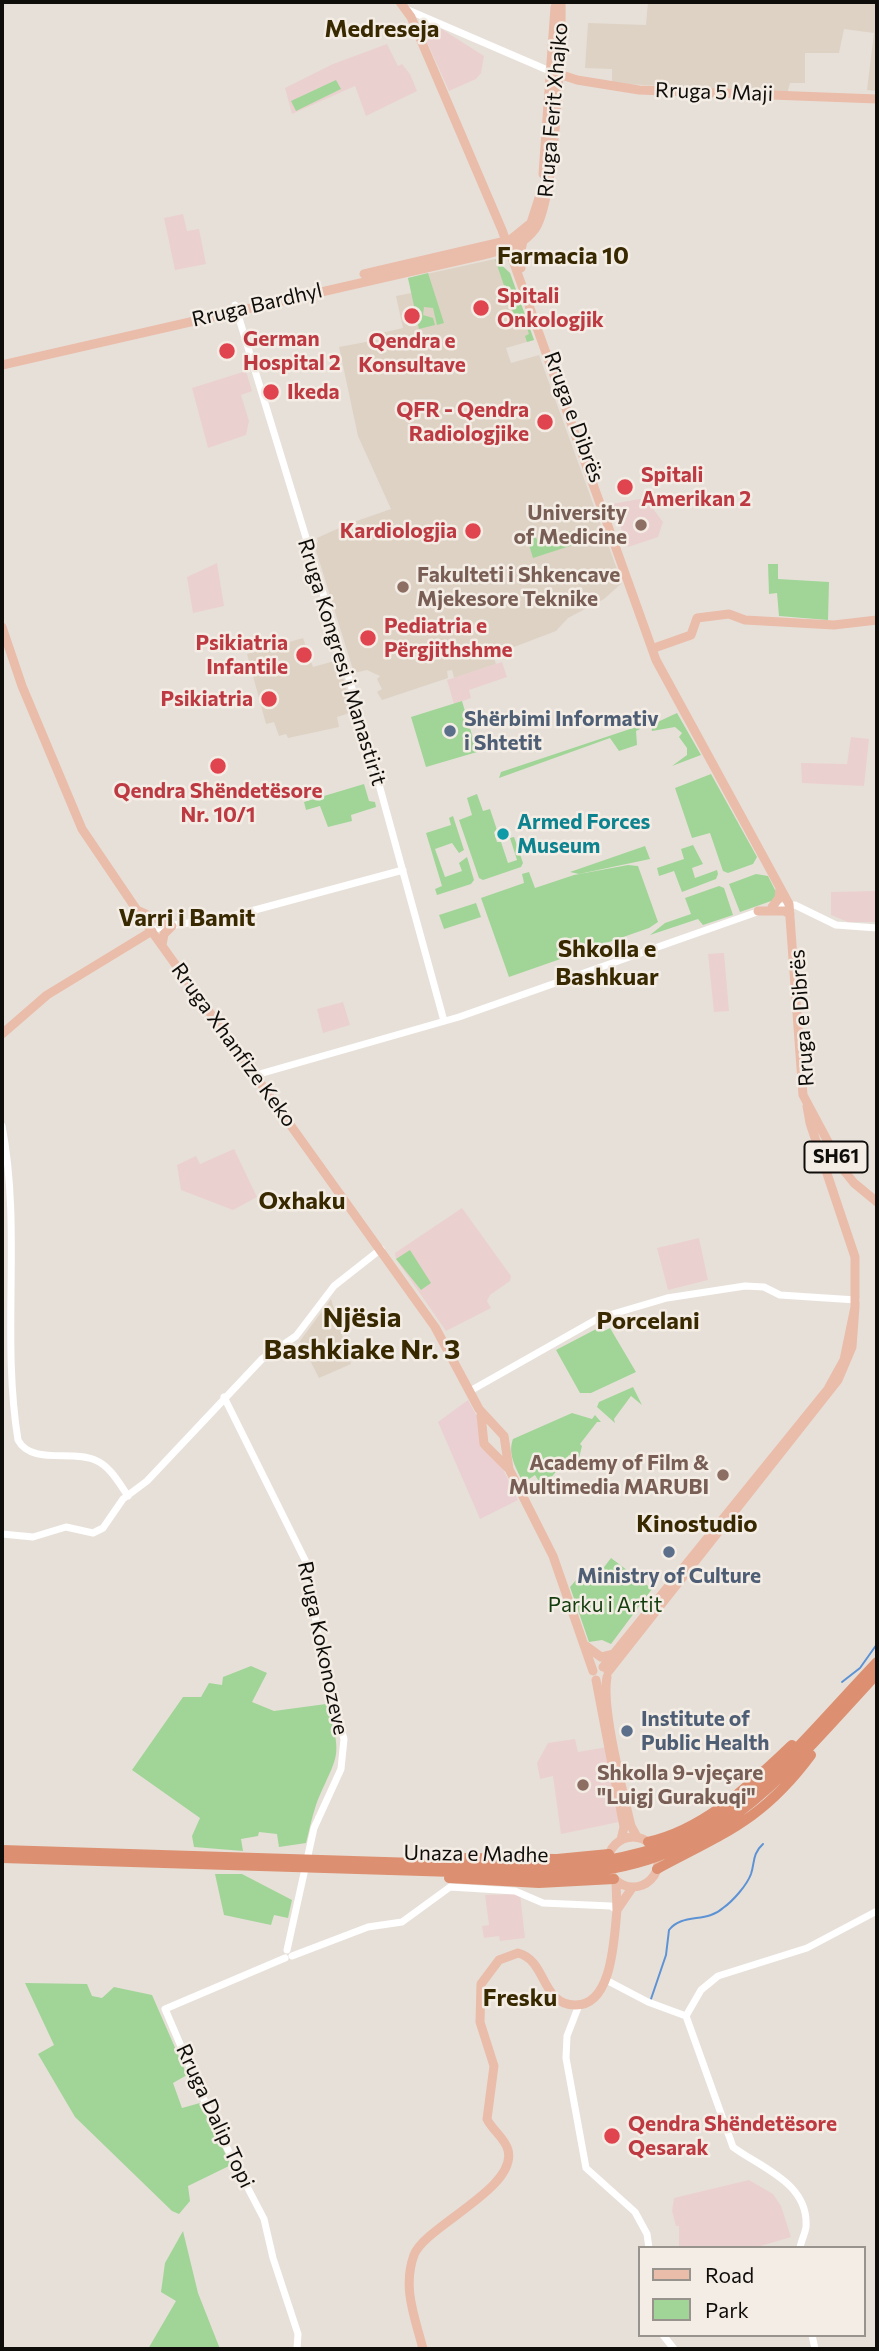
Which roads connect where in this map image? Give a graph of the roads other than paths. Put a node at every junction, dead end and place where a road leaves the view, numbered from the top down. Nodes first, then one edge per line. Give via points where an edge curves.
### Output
1 (400, 2) edge
2 (555, 2) edge
3 (561, 2) edge
4 (408, 10) junction
5 (556, 74) junction
6 (877, 99) edge
7 (523, 236) junction
8 (507, 240) junction
9 (483, 255) junction
10 (519, 271) junction
11 (235, 307) junction
12 (2, 359) edge
13 (2, 365) edge
14 (877, 620) edge
15 (2, 627) edge
16 (657, 647) junction
17 (403, 870) junction
18 (780, 888) junction
19 (792, 904) junction
20 (772, 907) junction
21 (136, 910) junction
22 (758, 911) junction
23 (790, 914) junction
24 (172, 926) junction
25 (877, 928) edge
26 (152, 931) junction
27 (162, 945) junction
28 (444, 1021) junction
29 (2, 1034) edge
30 (256, 1075) junction
31 (807, 1102) junction
32 (2, 1126) edge
33 (877, 1202) edge
34 (381, 1250) junction
35 (856, 1303) junction
36 (470, 1391) junction
37 (224, 1397) junction
38 (480, 1409) junction
39 (499, 1430) junction
40 (484, 1438) junction
41 (505, 1443) junction
42 (491, 1450) junction
43 (509, 1469) junction
44 (128, 1496) junction
45 (2, 1534) edge
46 (587, 1650) junction
47 (615, 1654) junction
48 (877, 1662) edge
49 (601, 1672) junction
50 (877, 1674) edge
51 (838, 1709) junction
52 (637, 1837) junction
53 (621, 1840) junction
54 (648, 1842) junction
55 (2, 1850) edge
56 (608, 1854) junction
57 (2, 1858) edge
58 (268, 1863) junction
59 (389, 1863) junction
60 (338, 1865) junction
61 (657, 1868) junction
62 (304, 1869) junction
63 (404, 1872) junction
64 (614, 1880) junction
65 (632, 1888) junction
66 (877, 1911) edge
67 (617, 1913) junction
68 (288, 1955) junction
69 (606, 1980) junction
70 (579, 2005) junction
71 (686, 2016) junction
72 (649, 2246) edge
73 (801, 2246) edge
74 (297, 2349) edge
75 (423, 2349) edge

1 - 4 main road, Rruga e Dibrës
2 - 5 main road, Rruga Ferit Xhajko
3 - 5 main road, Rruga Ferit Xhajko
4 - 5 street
4 - 8 main road, Rruga e Dibrës
5 - 6 main road, Rruga 5 Maji via 639,90
5 - 7 main road, Rruga Ferit Xhajko via 545,204 539,221
7 - 8 main road, Rruga Ferit Xhajko
7 - 8 main road
7 - 10 main road
8 - 9 main road, Rruga Bardhyl
8 - 10 main road, Rruga e Dibrës
8 - 11 main road, Rruga Bardhyl
9 - 10 main road via 499,256
9 - 11 main road, Rruga Bardhyl
10 - 16 main road, Rruga e Dibrës
10 - 18 main road, Rruga e Dibrës via 656,660
11 - 12 main road, Rruga Bardhyl
11 - 13 main road, Rruga Bardhyl
11 - 17 street, Rruga Kongresi i Manastirit
14 - 16 main road via 834,625 701,615 691,635
15 - 21 main road, Rruga Xhanfize Keko via 78,822
16 - 19 main road, Rruga e Dibrës
17 - 24 street via 234,915
17 - 28 street, Rruga Kongresi i Manastirit
18 - 19 main road, Rruga e Dibrës
18 - 20 main road
19 - 20 street
19 - 23 main road, Rruga e Dibrës
19 - 25 street via 836,925
19 - 31 main road, Rruga e Dibrës
20 - 22 street
21 - 24 main road
21 - 26 main road, Rruga Xhanfize Keko
22 - 23 main road
22 - 28 street
23 - 31 main road, Rruga e Dibrës via 801,1083
24 - 26 street
24 - 27 main road
26 - 27 main road, Rruga Xhanfize Keko
26 - 29 main road via 45,996
27 - 30 main road, Rruga Xhanfize Keko
28 - 30 street
30 - 34 main road, Rruga Xhanfize Keko
31 - 33 main road, SH61 via 842,1168
31 - 35 main road via 855,1257
32 - 44 street via 10,1187 10,1380 18,1440 33,1452 94,1460
34 - 36 main road, Rruga Xhanfize Keko via 443,1338
34 - 37 street via 334,1286 296,1336 265,1356
35 - 36 street via 745,1286 659,1300 599,1318
35 - 47 main road via 849,1343 833,1381
35 - 49 main road via 852,1346 838,1380
36 - 38 main road, Rruga Xhanfize Keko
37 - 44 street
37 - 62 street, Rruga Kokonozeve via 307,1566 324,1671 344,1739 341,1769 317,1819
38 - 39 main road, Rruga Xhanfize Keko
38 - 40 main road, Rruga Xhanfize Keko
39 - 40 main road via 490,1430
39 - 41 main road
40 - 42 main road
41 - 42 main road via 499,1450
41 - 43 main road
42 - 43 main road
43 - 46 main road via 553,1556
44 - 45 street via 96,1532 70,1527 33,1538
46 - 47 main road via 601,1657
46 - 49 main road
47 - 49 main road
48 - 51 highway, Unaza e Madhe
49 - 52 main road via 629,1821
49 - 53 main road via 598,1690 624,1827
50 - 51 highway, Unaza e Madhe
51 - 54 highway via 718,1810 670,1836
51 - 59 highway, Unaza e Madhe via 757,1790 722,1817 643,1854 556,1867
51 - 61 highway via 798,1772 767,1804 709,1845
51 - 63 highway, Unaza e Madhe via 785,1774 747,1809 667,1854 629,1866 576,1874
52 - 53 main road
52 - 54 main road
53 - 56 main road
54 - 61 main road via 657,1855
55 - 58 highway, Unaza e Madhe
56 - 59 highway
56 - 64 main road via 607,1866
57 - 58 highway, Unaza e Madhe
58 - 60 highway, Unaza e Madhe
58 - 62 highway, Unaza e Madhe
59 - 60 highway
60 - 62 highway, Unaza e Madhe
60 - 63 highway, Unaza e Madhe
61 - 65 main road via 649,1882
62 - 68 street, Rruga Kokonozeve
63 - 64 highway via 488,1882
64 - 65 main road
64 - 67 main road
65 - 67 main road
66 - 71 street via 807,1948 718,1976 701,1990
67 - 68 street, Rruga Dalip Topi via 611,1906 543,1903 515,1891 450,1887 402,1922 368,1927
67 - 69 main road
68 - 74 street, Rruga Dalip Topi via 165,2009 214,2123 264,2219 298,2334
69 - 70 main road via 597,1995
69 - 71 street
70 - 72 street via 567,2036 566,2058 586,2168 635,2212
70 - 75 main road via 556,1998 535,1964 522,1953 499,1960 481,1983 480,2022 494,2066 487,2119 508,2148 508,2159 480,2196 416,2250 410,2299
71 - 73 street via 733,2147 761,2163 797,2195 804,2208 806,2227

